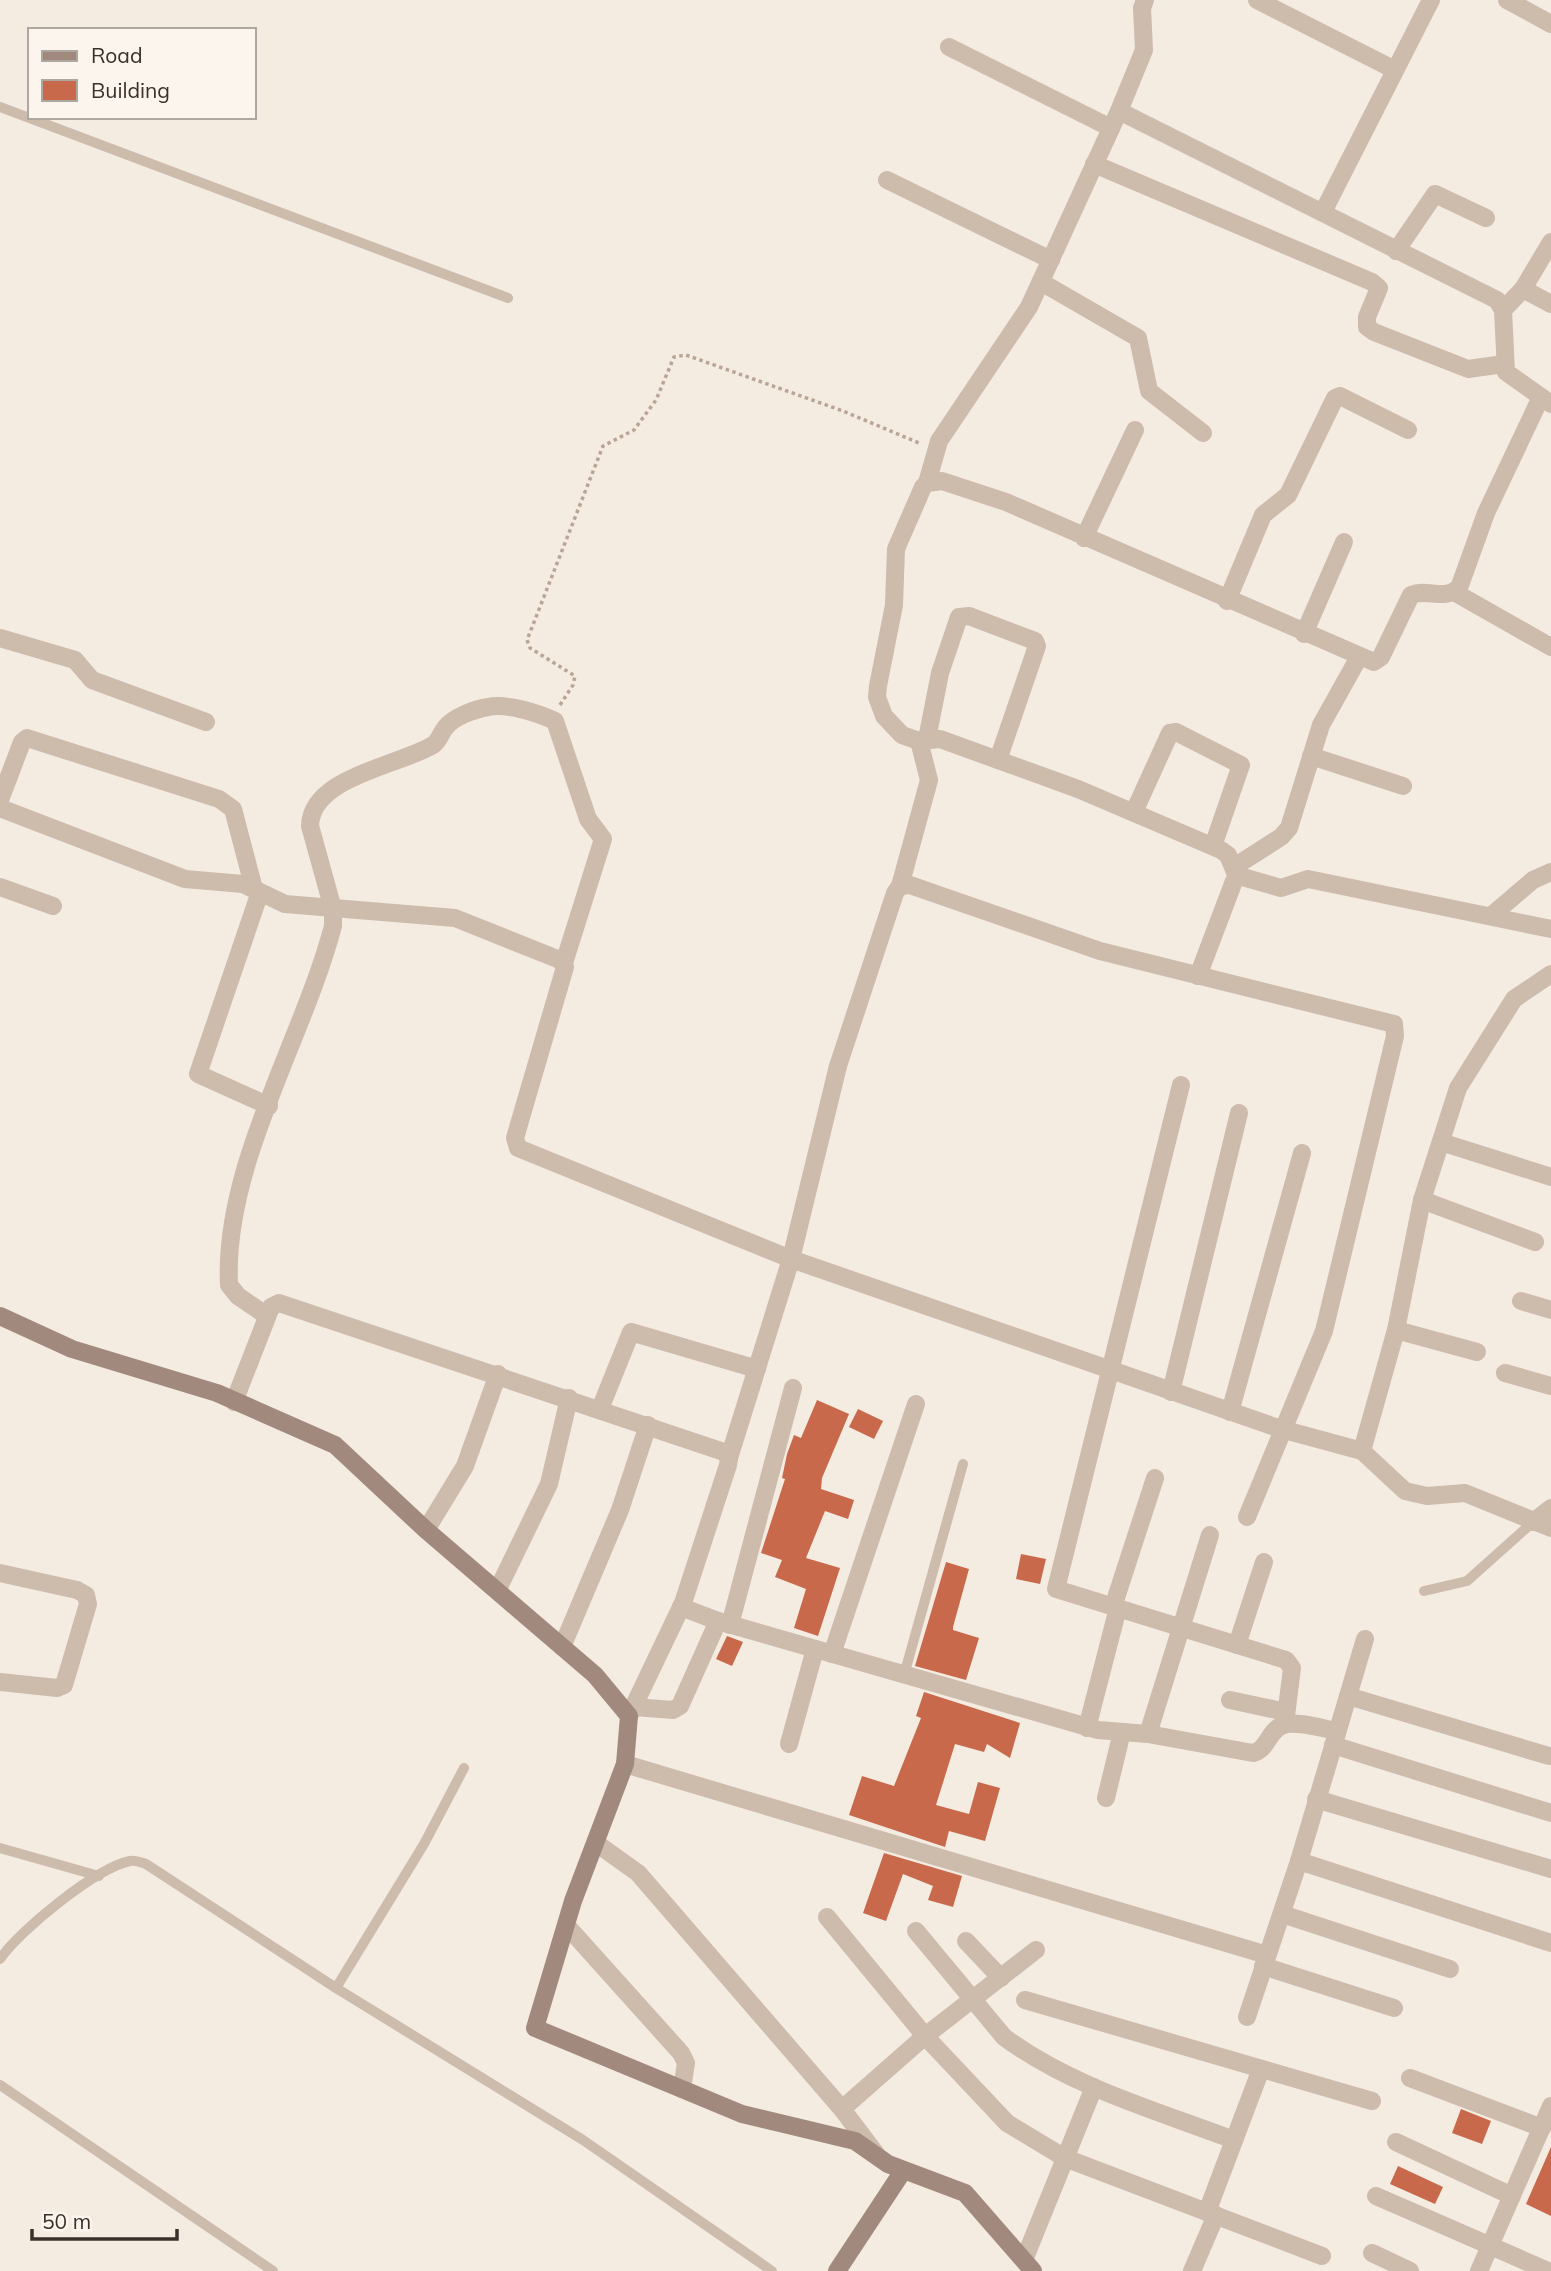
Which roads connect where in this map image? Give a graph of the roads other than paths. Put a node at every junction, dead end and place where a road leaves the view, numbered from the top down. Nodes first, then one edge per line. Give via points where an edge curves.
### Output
1 (1145, 0) edge
2 (1257, 0) edge
3 (1431, 0) edge
4 (1507, 0) edge
5 (1551, 24) edge
6 (949, 47) dead end
7 (1395, 70) junction
8 (0, 107) edge
9 (1119, 111) junction
10 (28, 118) edge
11 (32, 119) edge
12 (1111, 128) junction
13 (1094, 164) junction
14 (887, 180) dead end
15 (1323, 212) junction
16 (1486, 218) dead end
17 (1551, 242) edge
18 (1396, 251) junction
19 (1051, 260) junction
20 (1041, 282) junction
21 (1524, 289) junction
22 (508, 298) dead end
23 (1551, 304) edge
24 (1503, 310) junction
25 (1504, 364) junction
26 (1546, 401) edge
27 (1408, 429) dead end
28 (1135, 430) dead end
29 (1203, 433) dead end
30 (927, 483) junction
31 (1084, 538) junction
32 (1343, 542) dead end
33 (1454, 592) junction
34 (1227, 601) junction
35 (1304, 634) junction
36 (0, 638) edge
37 (1551, 647) edge
38 (1359, 657) junction
39 (206, 722) dead end
40 (923, 740) junction
41 (1311, 757) junction
42 (998, 760) junction
43 (1403, 786) dead end
44 (0, 800) edge
45 (0, 808) edge
46 (1134, 812) junction
47 (1213, 846) junction
48 (1235, 872) junction
49 (1551, 872) edge
50 (900, 886) junction
51 (0, 887) edge
52 (257, 891) junction
53 (53, 906) dead end
54 (333, 909) junction
55 (1492, 915) junction
56 (1551, 929) edge
57 (564, 963) junction
58 (1551, 974) edge
59 (1198, 976) junction
60 (1181, 1085) dead end
61 (269, 1106) junction
62 (1239, 1113) dead end
63 (1441, 1142) junction
64 (1302, 1153) dead end
65 (1551, 1177) edge
66 (1422, 1200) junction
67 (1535, 1242) dead end
68 (791, 1259) junction
69 (1521, 1301) dead end
70 (1551, 1310) edge
71 (0, 1316) edge
72 (267, 1316) junction
73 (1396, 1330) junction
74 (1476, 1352) dead end
75 (757, 1369) junction
76 (1111, 1372) junction
77 (1505, 1373) dead end
78 (498, 1374) junction
79 (1551, 1387) edge
80 (793, 1388) dead end
81 (1171, 1392) junction
82 (569, 1398) junction
83 (234, 1402) junction
84 (916, 1404) dead end
85 (600, 1409) junction
86 (1230, 1412) junction
87 (648, 1425) junction
88 (1281, 1429) junction
89 (1362, 1451) junction
90 (729, 1458) junction
91 (963, 1464) dead end
92 (1155, 1478) dead end
93 (1551, 1508) edge
94 (1247, 1517) dead end
95 (1534, 1522) junction
96 (1551, 1528) edge
97 (426, 1530) junction
98 (1210, 1535) dead end
99 (1264, 1562) dead end
100 (0, 1573) edge
101 (498, 1589) junction
102 (1424, 1591) dead end
103 (681, 1607) junction
104 (1115, 1608) junction
105 (724, 1623) junction
106 (1183, 1629) junction
107 (1365, 1639) dead end
108 (1237, 1645) junction
109 (562, 1647) junction
110 (823, 1652) junction
111 (904, 1675) junction
112 (0, 1682) edge
113 (1348, 1696) junction
114 (1230, 1700) dead end
115 (632, 1712) junction
116 (1285, 1718) junction
117 (1087, 1728) junction
118 (1122, 1732) junction
119 (1148, 1734) junction
120 (1335, 1738) junction
121 (789, 1744) dead end
122 (1549, 1756) dead end
123 (625, 1764) junction
124 (464, 1768) dead end
125 (1106, 1798) dead end
126 (1316, 1799) junction
127 (1551, 1813) edge
128 (596, 1843) junction
129 (0, 1848) edge
130 (1299, 1861) junction
131 (1551, 1869) edge
132 (99, 1876) junction
133 (1282, 1914) junction
134 (827, 1917) dead end
135 (566, 1926) junction
136 (916, 1931) dead end
137 (966, 1941) dead end
138 (1551, 1943) edge
139 (1036, 1950) dead end
140 (0, 1959) edge
141 (1265, 1961) junction
142 (1450, 1969) dead end
143 (1001, 1978) junction
144 (336, 1988) junction
145 (973, 2000) junction
146 (1025, 2000) dead end
147 (1394, 2008) dead end
148 (1247, 2017) dead end
149 (925, 2036) junction
150 (1261, 2069) junction
151 (1410, 2078) dead end
152 (0, 2085) edge
153 (1094, 2087) junction
154 (682, 2089) junction
155 (1372, 2101) dead end
156 (1551, 2106) edge
157 (842, 2109) junction
158 (1542, 2128) junction
159 (1234, 2140) junction
160 (1396, 2142) dead end
161 (878, 2157) junction
162 (1065, 2158) junction
163 (903, 2171) junction
164 (1376, 2196) dead end
165 (1512, 2196) junction
166 (1211, 2214) junction
167 (1491, 2247) junction
168 (1372, 2253) dead end
169 (1322, 2256) dead end
170 (1029, 2266) edge
171 (273, 2271) edge
172 (772, 2271) edge
173 (837, 2271) edge
174 (1192, 2271) edge
175 (1410, 2271) edge
176 (1479, 2271) edge
177 (1548, 2271) edge

1 - 9 street via 1144,50
2 - 7 street
3 - 7 street
4 - 5 street
6 - 12 street
7 - 15 street
8 - 10 lane
9 - 12 street
9 - 15 street
11 - 22 lane
12 - 13 street
13 - 19 street
13 - 25 street via 1372,282 1379,288 1367,327 1374,332 1468,369
14 - 19 street
15 - 18 street
16 - 18 street via 1435,194
17 - 21 street
18 - 24 street via 1497,300
19 - 20 street
20 - 29 street via 1138,338 1149,391
20 - 30 street via 935,450
21 - 23 street
21 - 24 street
24 - 25 street
25 - 26 street via 1513,379
26 - 33 street via 1486,513 1462,582
27 - 34 street via 1335,398 1288,495 1263,515
28 - 31 street
30 - 31 street via 942,481 1006,502
30 - 40 street via 896,549 894,605 877,697 884,716 902,735
31 - 34 street
32 - 35 street
33 - 37 street
33 - 38 street via 1410,596 1378,660
34 - 35 street
35 - 38 street
36 - 39 street via 75,660 92,680
38 - 41 street via 1325,717
40 - 42 street via 940,739
40 - 42 street via 959,617 969,616 1035,641 1037,646
40 - 50 street via 929,780
41 - 43 street
41 - 48 street via 1289,828
42 - 46 street
44 - 52 street via 27,738 219,799 233,809
45 - 52 street via 185,879 235,882
46 - 47 street
46 - 47 street via 1170,733 1176,733 1241,765
47 - 48 street via 1225,852
48 - 55 street via 1281,888 1308,879
48 - 59 street
49 - 55 street via 1533,880
50 - 59 street via 1100,951
50 - 68 street via 838,1066
51 - 53 street
52 - 54 street via 285,904
52 - 61 street via 198,1074
54 - 57 street via 455,918
54 - 57 street via 310,826 310,816 321,797 432,745 448,724 478,709 497,706 557,724 588,819 603,839
54 - 61 street via 331,931
55 - 56 street
57 - 68 street via 516,1146
58 - 63 street via 1518,993 1510,1004 1458,1088
59 - 88 street via 1390,1022 1395,1029 1324,1331
60 - 76 street
61 - 72 street via 237,1202 229,1278 238,1296
62 - 81 street
63 - 65 street
63 - 66 street
64 - 86 street
66 - 67 street
66 - 73 street
68 - 75 street
68 - 76 street
69 - 70 street
71 - 83 street via 72,1349
72 - 78 street via 279,1303
72 - 83 street
73 - 74 street
73 - 89 street
75 - 85 street via 631,1332
75 - 90 street
76 - 81 street
76 - 104 street via 1055,1586
77 - 79 street
78 - 82 street
78 - 97 street via 465,1466
80 - 105 street
81 - 86 street
82 - 85 street
82 - 101 street via 549,1483
83 - 97 street via 335,1445
84 - 110 street
85 - 87 street
86 - 88 street
87 - 90 street via 724,1452
87 - 109 street via 620,1510
88 - 89 street
88 - 94 street
89 - 95 street via 1405,1491 1427,1496 1465,1493
90 - 103 street
91 - 111 lane
92 - 104 street
93 - 95 street
95 - 96 street
95 - 102 lane via 1467,1581
97 - 101 street
98 - 106 street
99 - 108 street
100 - 112 street via 77,1590 86,1595 88,1604 64,1685
101 - 109 street
103 - 105 street
103 - 115 street
104 - 106 street
104 - 117 street
105 - 110 street
105 - 115 street via 680,1706
106 - 108 street
106 - 119 street
107 - 113 street
108 - 116 street via 1290,1663
109 - 115 street
110 - 111 street
110 - 121 street
111 - 117 street
113 - 120 street
113 - 122 street
114 - 116 street
115 - 123 street
116 - 119 street via 1262,1749 1253,1753
116 - 120 street
117 - 118 street
118 - 119 street
118 - 125 street
120 - 126 street
120 - 127 street
123 - 128 street
123 - 141 street
124 - 144 lane via 424,1844
126 - 130 street
126 - 131 street
128 - 135 street
128 - 157 street via 638,1873
129 - 132 lane
130 - 133 street
130 - 138 street
132 - 140 lane via 30,1924
132 - 144 lane via 127,1862 146,1864
133 - 141 street
133 - 142 street
134 - 149 street
135 - 154 street via 681,2053 686,2063
135 - 154 street via 536,2028
136 - 145 street
137 - 143 street
139 - 143 street
141 - 147 street
141 - 148 street
143 - 145 street
144 - 172 lane via 583,2140
145 - 149 street
145 - 153 street via 1017,2047
146 - 150 street
149 - 157 street
149 - 162 street via 995,2113
150 - 155 street
150 - 159 street
151 - 158 street
152 - 171 lane
153 - 159 street
153 - 162 street
154 - 161 street via 742,2114 855,2141
156 - 158 street
157 - 161 street
158 - 165 street
159 - 166 street
160 - 165 street
161 - 163 street
162 - 166 street
162 - 170 street
163 - 170 street via 965,2193
163 - 173 street
164 - 167 street
165 - 167 street
166 - 169 street
166 - 174 street
167 - 176 street
167 - 177 street
168 - 175 street

